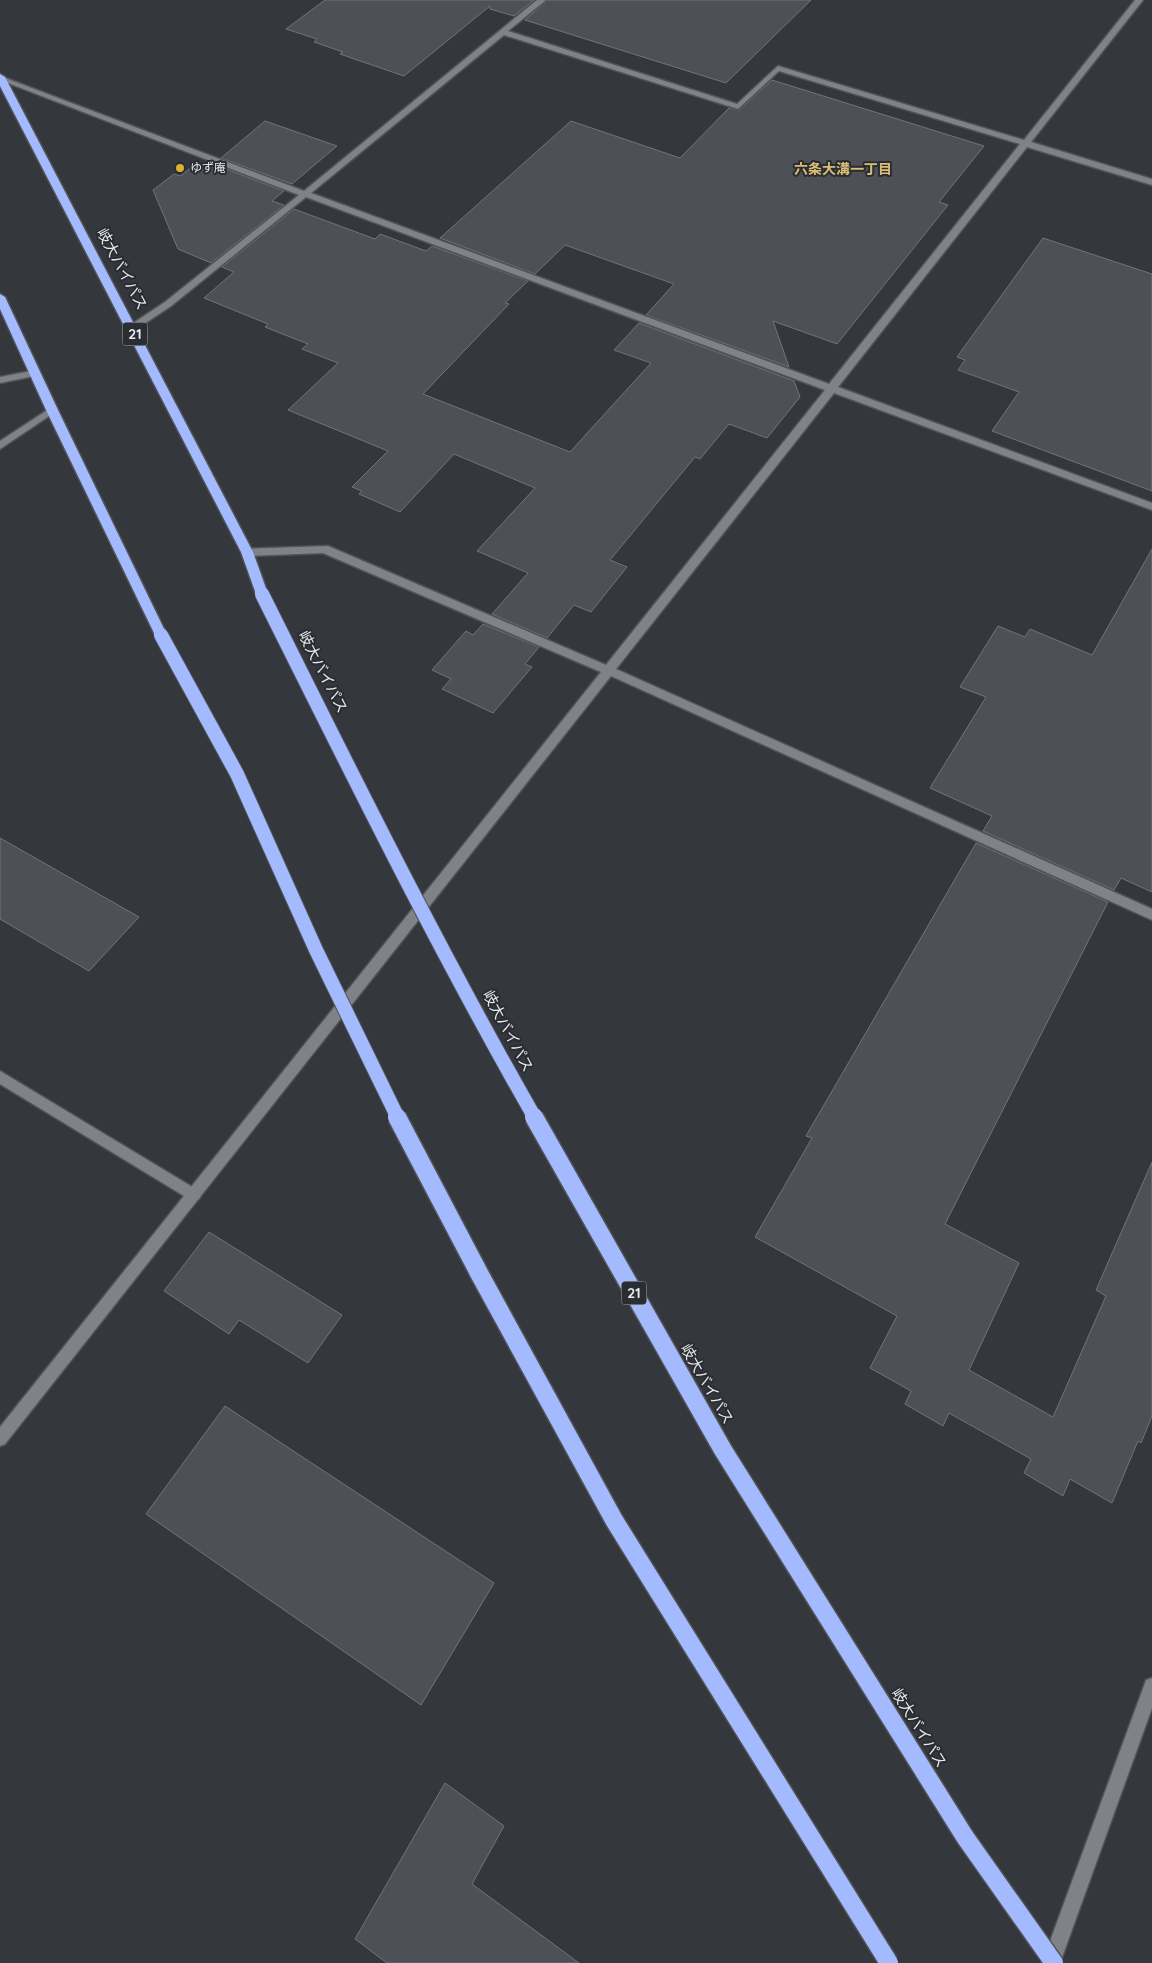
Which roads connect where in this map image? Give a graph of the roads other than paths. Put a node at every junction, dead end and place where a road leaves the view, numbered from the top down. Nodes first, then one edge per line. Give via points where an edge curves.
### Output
1 (542, 0) edge
2 (1139, 0) edge
3 (503, 32) junction
4 (0, 78) edge
5 (1026, 143) junction
6 (1152, 182) edge
7 (305, 194) junction
8 (0, 297) edge
9 (132, 328) junction
10 (36, 373) junction
11 (0, 380) edge
12 (831, 388) junction
13 (52, 410) junction
14 (0, 446) edge
15 (1152, 507) edge
16 (247, 552) junction
17 (608, 670) junction
18 (1152, 915) edge
19 (0, 1077) edge
20 (194, 1195) junction
21 (0, 1439) edge
22 (1152, 1686) edge
23 (889, 1963) edge
24 (1053, 1963) edge

1 - 3 street
2 - 5 street
3 - 5 street via 738,107 778,68
3 - 7 street
4 - 7 street
4 - 9 highway, 岐大バイパス / 21
5 - 6 street
5 - 12 street
7 - 9 street via 168,304
7 - 12 street
8 - 10 highway
9 - 16 highway, 岐大バイパス / 21
10 - 11 street
10 - 13 highway
12 - 15 street
12 - 17 street
13 - 14 street
13 - 23 highway, bridge via 161,635 237,774 316,950 389,1101 484,1284 609,1512
16 - 17 street via 324,549
16 - 24 highway, 岐大バイパス / 21, bridge via 262,594 496,1050 723,1450 965,1837
17 - 18 street
17 - 20 street
19 - 20 street
20 - 21 street
22 - 24 street

